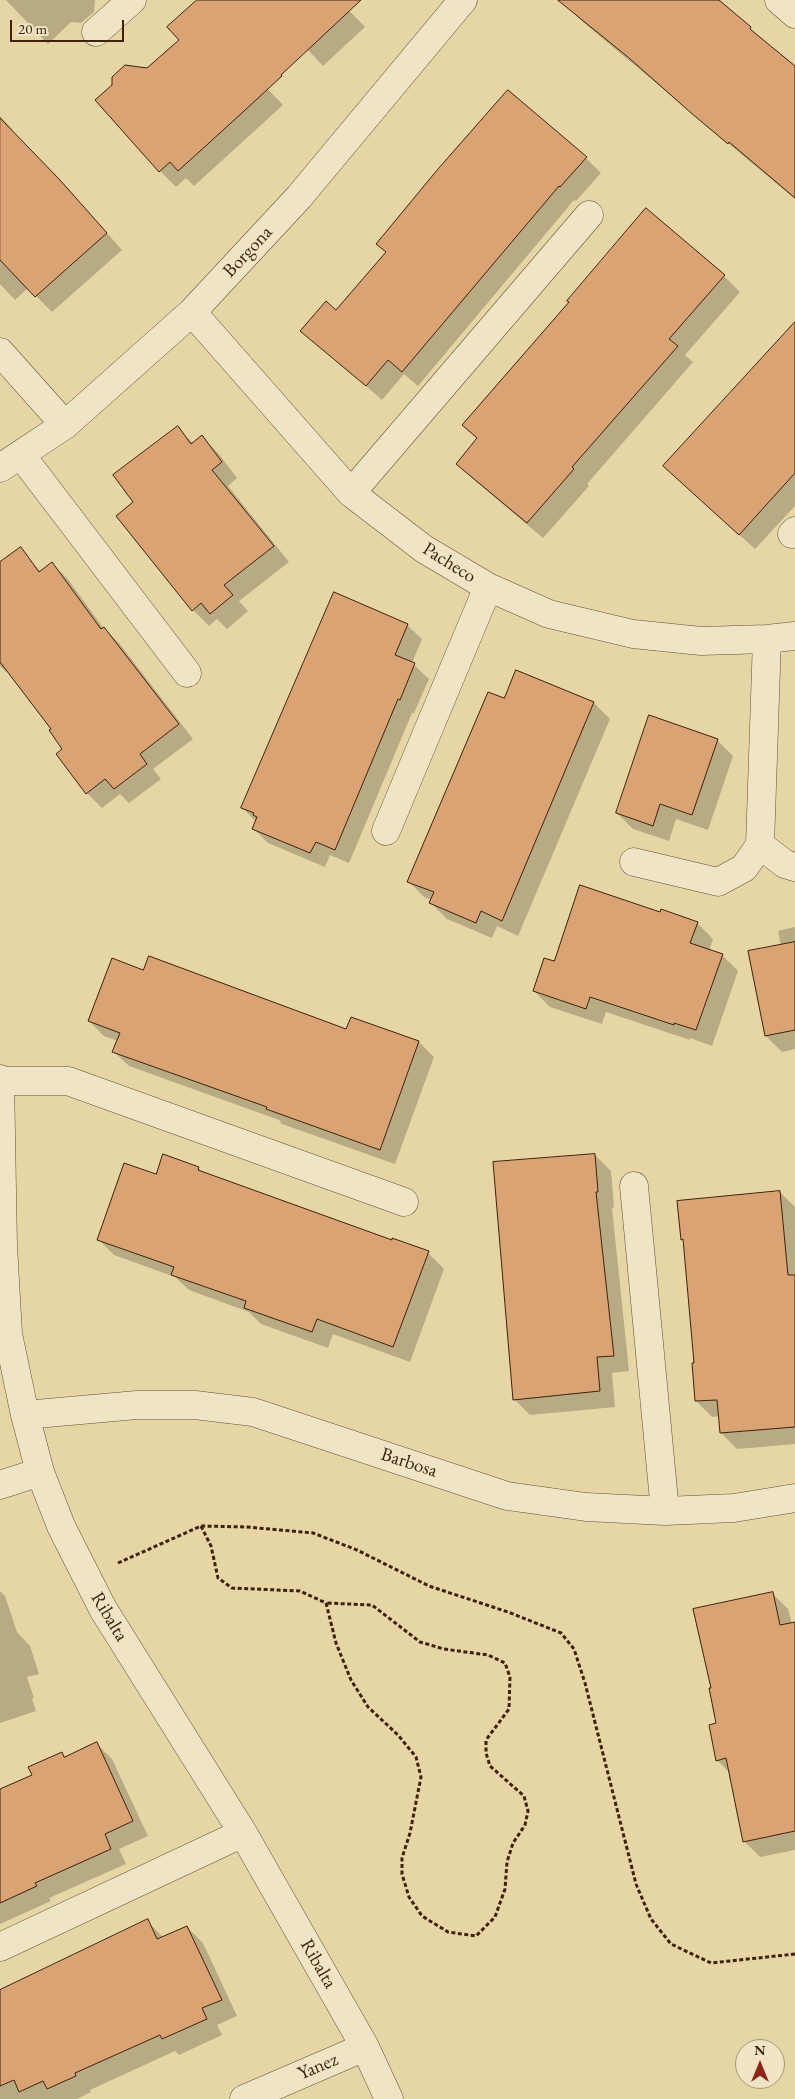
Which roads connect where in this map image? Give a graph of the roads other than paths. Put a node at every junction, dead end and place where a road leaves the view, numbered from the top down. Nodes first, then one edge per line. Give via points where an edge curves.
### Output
1 (132, 0) edge
2 (463, 0) edge
3 (779, 0) edge
4 (795, 14) edge
5 (96, 32) dead end
6 (589, 215) dead end
7 (192, 312) junction
8 (0, 352) edge
9 (65, 425) junction
10 (11, 462) edge
11 (351, 493) junction
12 (488, 587) junction
13 (795, 636) edge
14 (767, 639) junction
15 (186, 673) dead end
16 (386, 831) dead end
17 (760, 845) junction
18 (634, 862) dead end
19 (795, 867) edge
20 (0, 1080) edge
21 (634, 1186) dead end
22 (404, 1202) dead end
23 (25, 1415) junction
24 (40, 1472) junction
25 (0, 1485) edge
26 (795, 1498) edge
27 (665, 1511) junction
28 (243, 1833) junction
29 (0, 1947) edge
30 (365, 2047) junction
31 (244, 2099) edge
32 (389, 2099) edge

1 - 5 street
2 - 7 street, Borgona via 299,198
3 - 4 street
6 - 11 street
7 - 9 street, Borgona
7 - 11 street, Pacheco
8 - 9 street
9 - 10 street, Borgona
10 - 15 street
11 - 12 street, Pacheco via 424,549
12 - 14 street, Pacheco via 549,614 634,634 701,641
12 - 16 street
13 - 14 street, Pacheco
14 - 17 street
17 - 18 street via 744,868 718,882
17 - 19 street via 785,864
20 - 22 street via 68,1081
20 - 23 street, Ribalta via 8,1334
21 - 27 street
23 - 24 street, Ribalta
23 - 27 street, Barbosa via 137,1405 196,1405 253,1412 507,1496 586,1507
24 - 25 street
24 - 28 street, Ribalta via 61,1526 103,1609
26 - 27 street, Barbosa via 734,1508
28 - 29 street
28 - 30 street, Ribalta
30 - 31 street, Yanez
30 - 32 street, Ribalta

